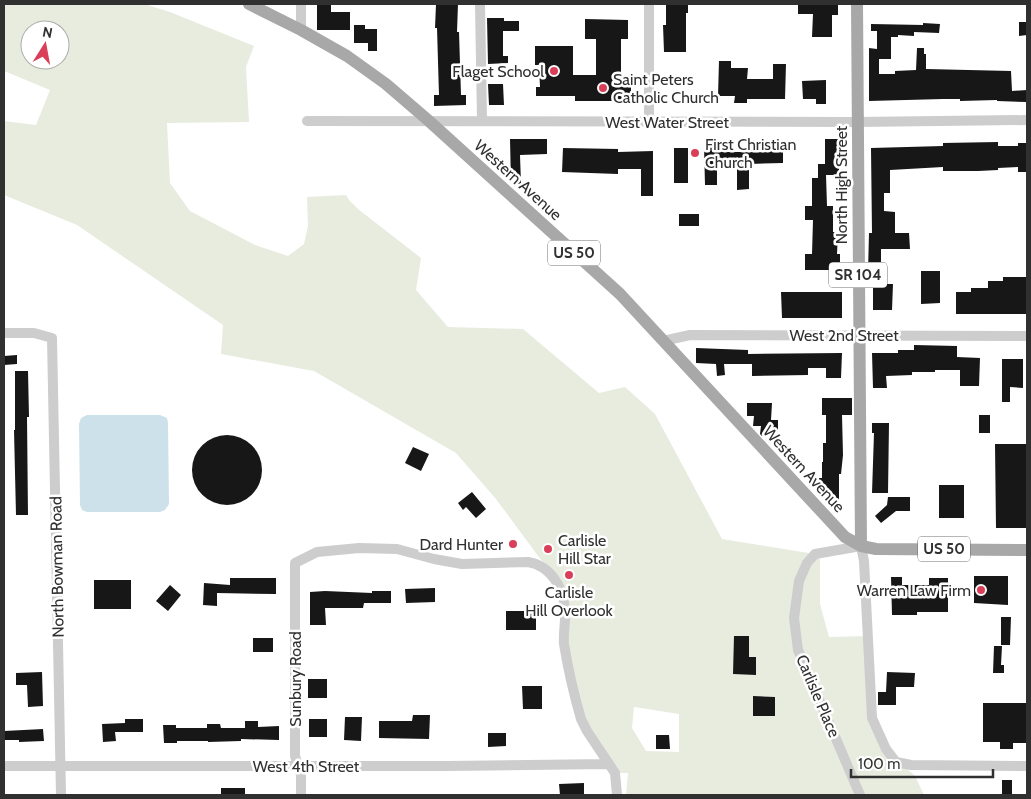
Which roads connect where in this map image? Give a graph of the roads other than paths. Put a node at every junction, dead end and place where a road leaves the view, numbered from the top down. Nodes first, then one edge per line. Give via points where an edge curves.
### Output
1 (250, 4) edge
2 (301, 4) edge
3 (480, 4) edge
4 (649, 4) edge
5 (857, 4) edge
6 (301, 30) junction
7 (482, 120) junction
8 (1027, 120) edge
9 (307, 121) dead end
10 (429, 121) junction
11 (858, 122) junction
12 (650, 123) junction
13 (4, 333) edge
14 (858, 335) junction
15 (1027, 336) edge
16 (663, 342) junction
17 (861, 546) junction
18 (1027, 550) edge
19 (608, 764) junction
20 (4, 766) edge
21 (298, 766) junction
22 (1027, 766) edge
23 (61, 767) junction
24 (61, 795) edge
25 (301, 795) edge
26 (617, 795) edge
27 (860, 795) edge

1 - 6 main road, Western Avenue / US 50
2 - 6 street
3 - 7 street
4 - 12 street
5 - 11 main road, North High Street / SR 104
6 - 10 main road, Western Avenue / US 50 via 348,56
7 - 10 street, West Water Street
7 - 12 street, West Water Street
8 - 11 street, West Water Street
9 - 10 street, West Water Street
10 - 16 main road, Western Avenue / US 50 via 620,294
11 - 12 street, West Water Street
11 - 14 main road, North High Street / SR 104
13 - 23 street, North Bowman Road via 34,333 52,338
14 - 15 street, West 2nd Street
14 - 16 street, West 2nd Street via 690,335
14 - 17 main road, North High Street / SR 104
16 - 17 main road, Western Avenue / US 50 via 845,537
17 - 18 main road, US 50
17 - 22 street via 872,718 886,749 896,762 911,765
17 - 27 street, Carlisle Place via 815,554 799,581 794,618 798,650
19 - 21 street, West 4th Street
19 - 21 street, Sunbury Road via 579,713 564,642 565,611 560,588 550,572 528,562 462,564 397,549 359,548 317,552 295,563 295,756
19 - 26 street via 615,772
20 - 23 street, West 4th Street
21 - 23 street, West 4th Street
21 - 25 street, Sunbury Road
23 - 24 street, North Bowman Road

